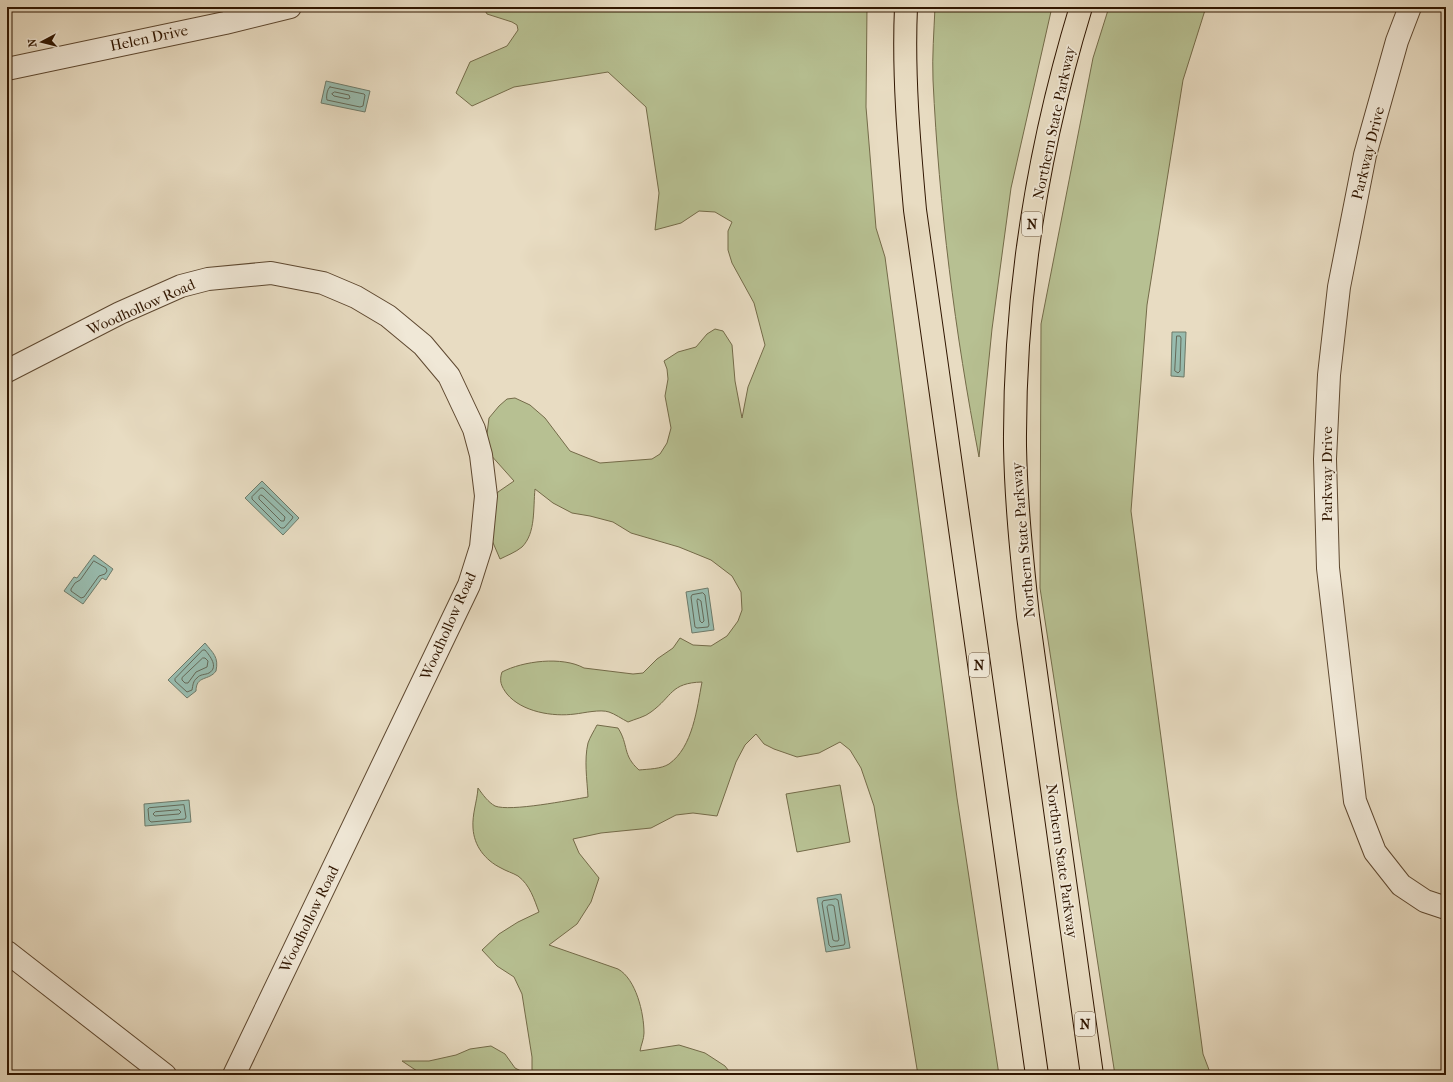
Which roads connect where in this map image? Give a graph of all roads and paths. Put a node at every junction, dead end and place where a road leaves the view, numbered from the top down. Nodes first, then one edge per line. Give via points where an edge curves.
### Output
1 (290, 7) edge
2 (906, 7) edge
3 (1081, 7) edge
4 (1410, 7) edge
5 (7, 69) edge
6 (7, 371) edge
7 (1446, 908) edge
8 (7, 952) edge
9 (165, 1075) edge
10 (234, 1075) edge
11 (1037, 1075) edge
12 (1092, 1075) edge

1 - 5 street, Helen Drive
2 - 11 highway, N via 907,118 915,210
3 - 12 highway, Northern State Parkway / N via 1051,125 1031,233 1018,343 1015,446 1020,549 1028,616
4 - 7 street, Parkway Drive via 1397,41 1365,155 1339,287 1329,375 1325,459 1328,568 1355,801 1375,852 1401,885 1425,900
6 - 10 street, Woodhollow Road via 120,313 181,286 208,279 271,273 323,283 356,297 388,316 423,345 449,376 474,429 481,455 486,496 481,547 469,585
8 - 9 street

